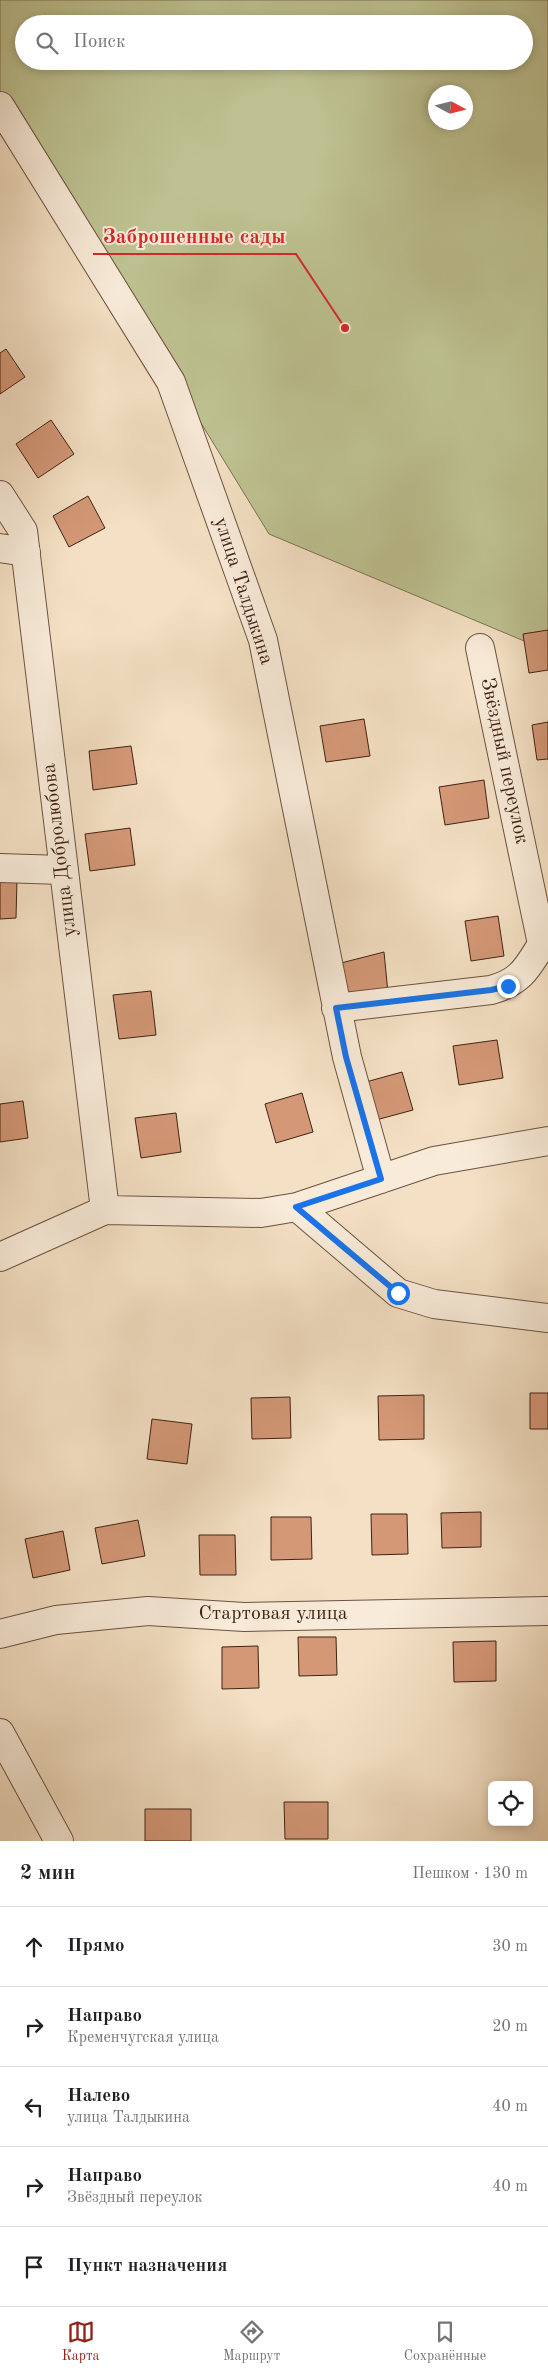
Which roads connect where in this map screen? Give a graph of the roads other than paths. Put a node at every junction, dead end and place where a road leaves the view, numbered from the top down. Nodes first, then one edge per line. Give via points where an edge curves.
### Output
1 (0, 106) edge
2 (0, 495) edge
3 (13, 550) edge
4 (480, 648) dead end
5 (0, 868) edge
6 (62, 870) junction
7 (336, 1008) junction
8 (548, 1141) edge
9 (381, 1179) junction
10 (296, 1207) junction
11 (105, 1210) junction
12 (0, 1257) edge
13 (548, 1318) edge
14 (548, 1611) edge
15 (0, 1634) edge
16 (0, 1733) edge
17 (59, 1841) edge

1 - 7 street, улица Талдыкина via 171,382 263,640
2 - 3 street, улица Добролюбова via 23,531
3 - 6 street, улица Добролюбова
4 - 7 street, Звёздный переулок via 542,944 523,974 508,986
5 - 6 street
6 - 11 street, улица Добролюбова
7 - 9 street, улица Талдыкина via 346,1057
8 - 9 street via 434,1161
9 - 10 street
10 - 11 street via 261,1213
10 - 13 street via 398,1293 434,1304
11 - 12 street
14 - 15 street, Стартовая улица via 244,1617 148,1611 56,1620
16 - 17 street

